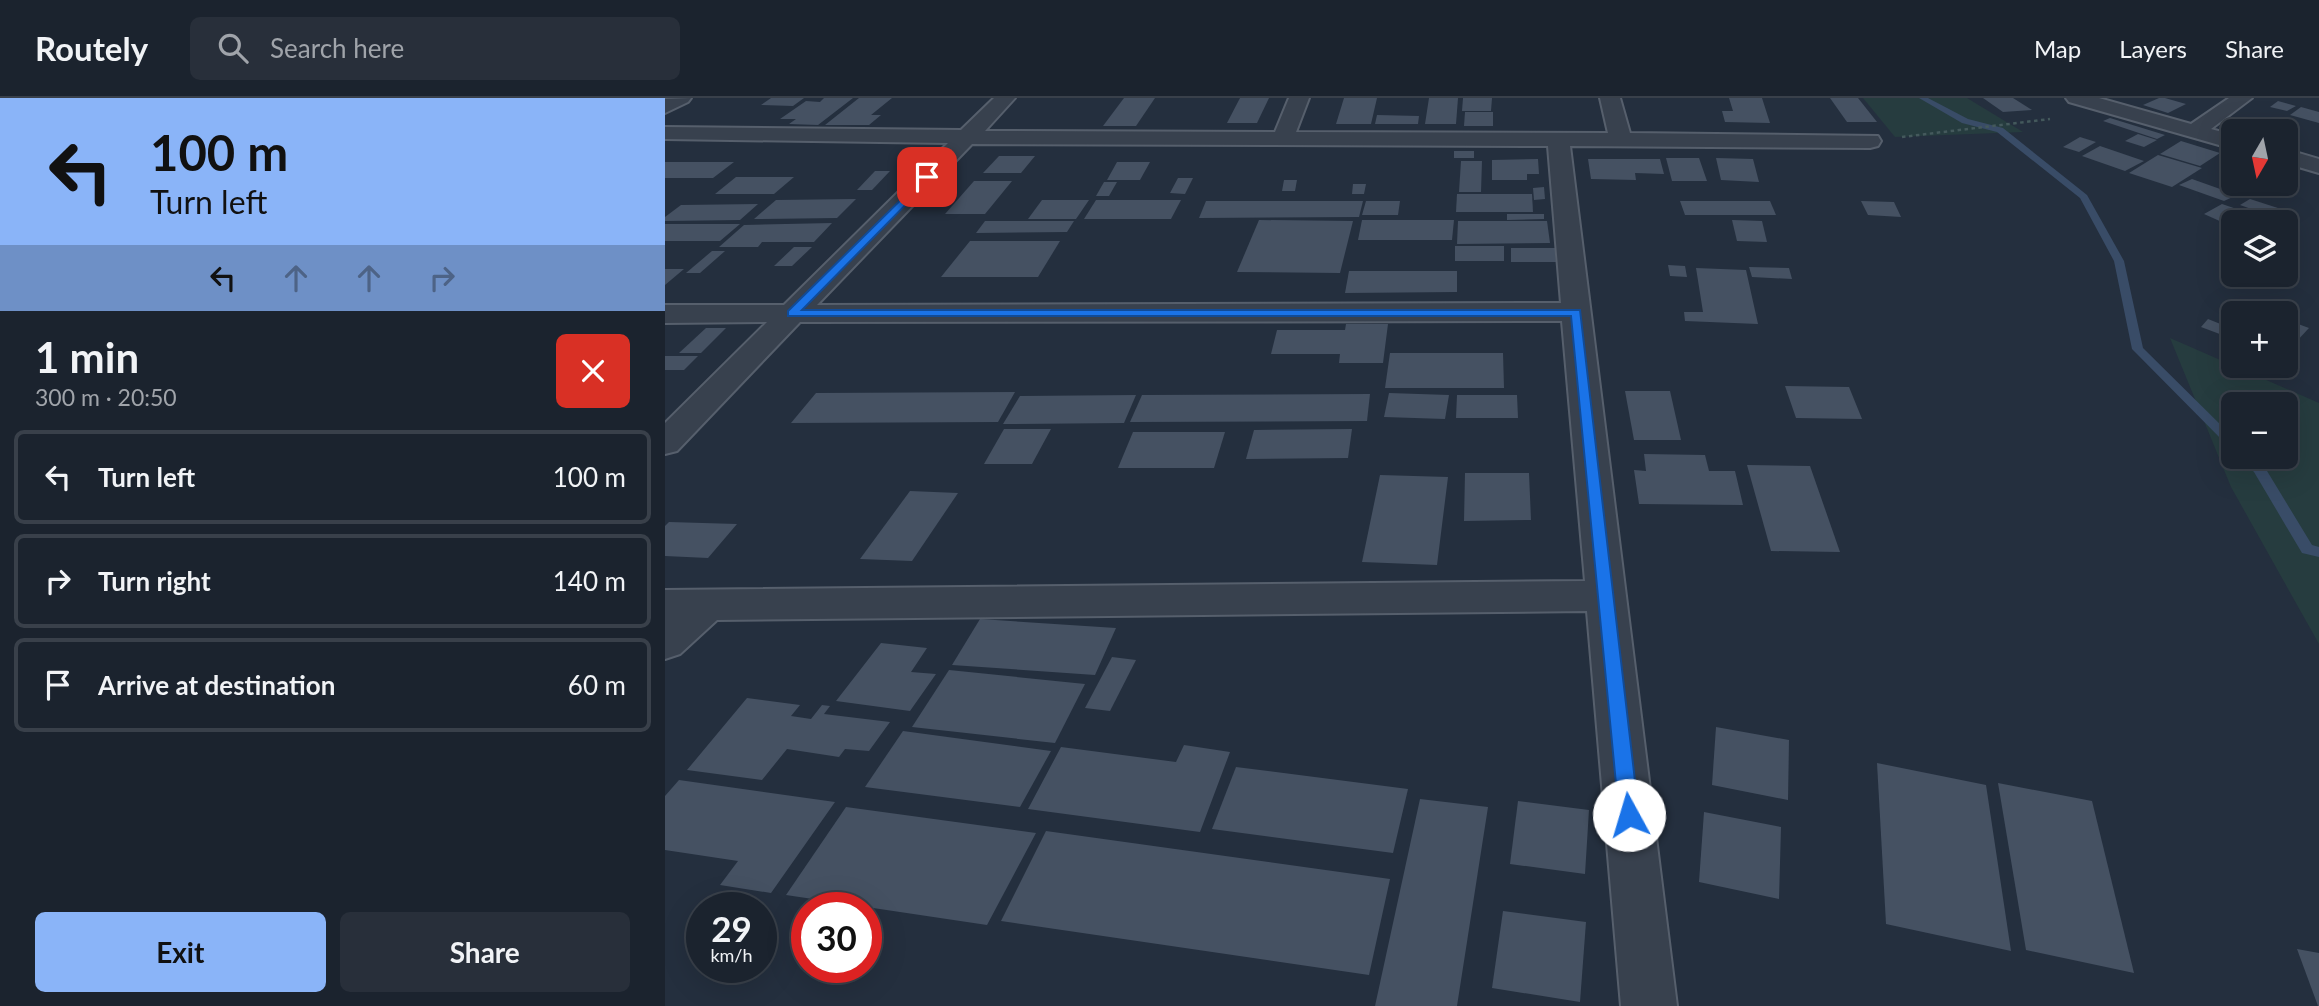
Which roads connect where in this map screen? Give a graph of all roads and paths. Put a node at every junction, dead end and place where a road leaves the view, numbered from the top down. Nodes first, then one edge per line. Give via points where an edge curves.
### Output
1 (681, 98) edge
2 (1005, 98) edge
3 (1299, 98) edge
4 (1610, 98) edge
5 (2077, 98) edge
6 (2242, 98) edge
7 (665, 107) edge
8 (2051, 119) dead end
9 (2195, 131) junction
10 (665, 133) edge
11 (966, 137) junction
12 (1283, 138) junction
13 (1558, 139) junction
14 (2221, 139) edge
15 (1621, 140) junction
16 (1870, 141) joint
17 (2298, 160) edge
18 (2319, 166) edge
19 (1576, 312) junction
20 (665, 314) edge
21 (792, 314) junction
22 (665, 443) edge
23 (1606, 596) junction
24 (665, 605) edge
25 (707, 605) junction
26 (665, 642) edge
27 (1649, 1006) edge

1 - 7 street
2 - 11 street
3 - 12 street
4 - 15 street
5 - 9 street
6 - 9 street
8 - 16 path
9 - 14 street
10 - 11 street
11 - 12 street
11 - 21 street
12 - 13 street
13 - 15 street
13 - 19 street
15 - 16 street
17 - 18 street
19 - 21 street
19 - 23 street
20 - 21 street
21 - 22 street
23 - 25 street
23 - 27 street
24 - 25 street
25 - 26 street

